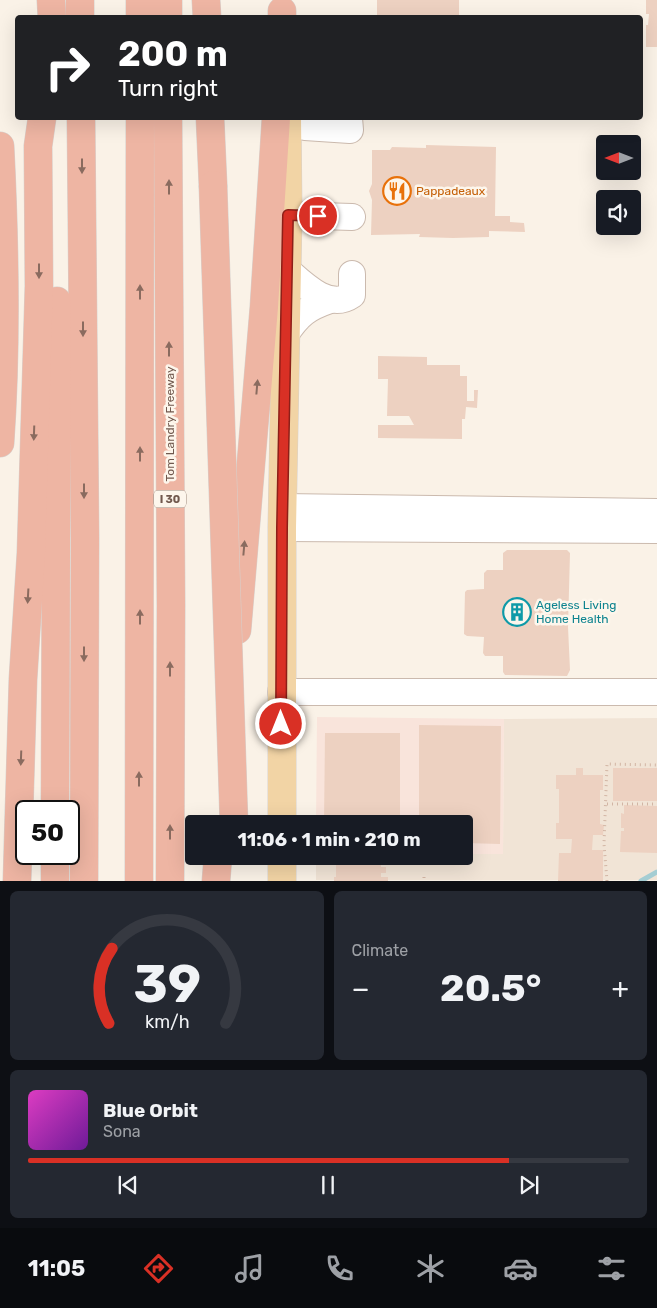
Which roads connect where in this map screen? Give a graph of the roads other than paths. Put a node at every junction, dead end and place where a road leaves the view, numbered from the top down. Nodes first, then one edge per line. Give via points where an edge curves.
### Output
1 (51, 0) edge
2 (80, 0) edge
3 (140, 0) edge
4 (168, 0) edge
5 (206, 0) edge
6 (52, 15) edge
7 (80, 15) edge
8 (140, 15) edge
9 (168, 15) edge
10 (207, 15) edge
11 (42, 120) edge
12 (54, 120) edge
13 (81, 120) edge
14 (140, 120) edge
15 (168, 120) edge
16 (210, 120) edge
17 (283, 120) edge
18 (349, 120) edge
19 (0, 146) edge
20 (288, 215) junction
21 (352, 217) dead end
22 (286, 269) junction
23 (352, 274) dead end
24 (330, 300) junction
25 (285, 335) junction
26 (0, 443) edge
27 (657, 512) edge
28 (282, 518) junction
29 (434, 519) junction
30 (657, 530) edge
31 (281, 692) junction
32 (657, 692) edge
33 (55, 800) edge
34 (222, 815) edge
35 (234, 815) edge
36 (282, 815) edge
37 (55, 865) edge
38 (217, 865) edge
39 (235, 865) edge
40 (282, 865) edge
41 (17, 880) edge
42 (55, 880) edge
43 (84, 880) edge
44 (139, 880) edge
45 (170, 880) edge
46 (216, 880) edge
47 (236, 880) edge
48 (282, 880) edge

1 - 6 highway
2 - 7 highway
3 - 8 highway
4 - 9 highway
5 - 10 highway
11 -> 41 highway via 38,146 39,286 31,552 23,679
12 - 33 highway via 57,288
13 -> 43 highway
44 -> 14 highway, I 30
45 -> 15 highway, Tom Landry Freeway / I 30
16 - 35 highway, bridge
17 - 18 lane via 305,127 350,130
17 - 20 main road
34 -> 17 highway via 264,307
19 - 26 highway via 5,234 4,392
20 - 21 lane
20 - 22 main road
22 - 24 lane via 311,290
22 - 25 main road
23 - 24 lane via 352,295 345,300
24 - 25 lane via 305,310
25 - 28 main road
27 - 29 lane
28 - 29 lane
28 - 31 main road
29 - 30 lane
31 - 32 lane
31 - 36 main road
37 - 42 highway
38 - 46 highway
39 - 47 highway
40 - 48 main road

